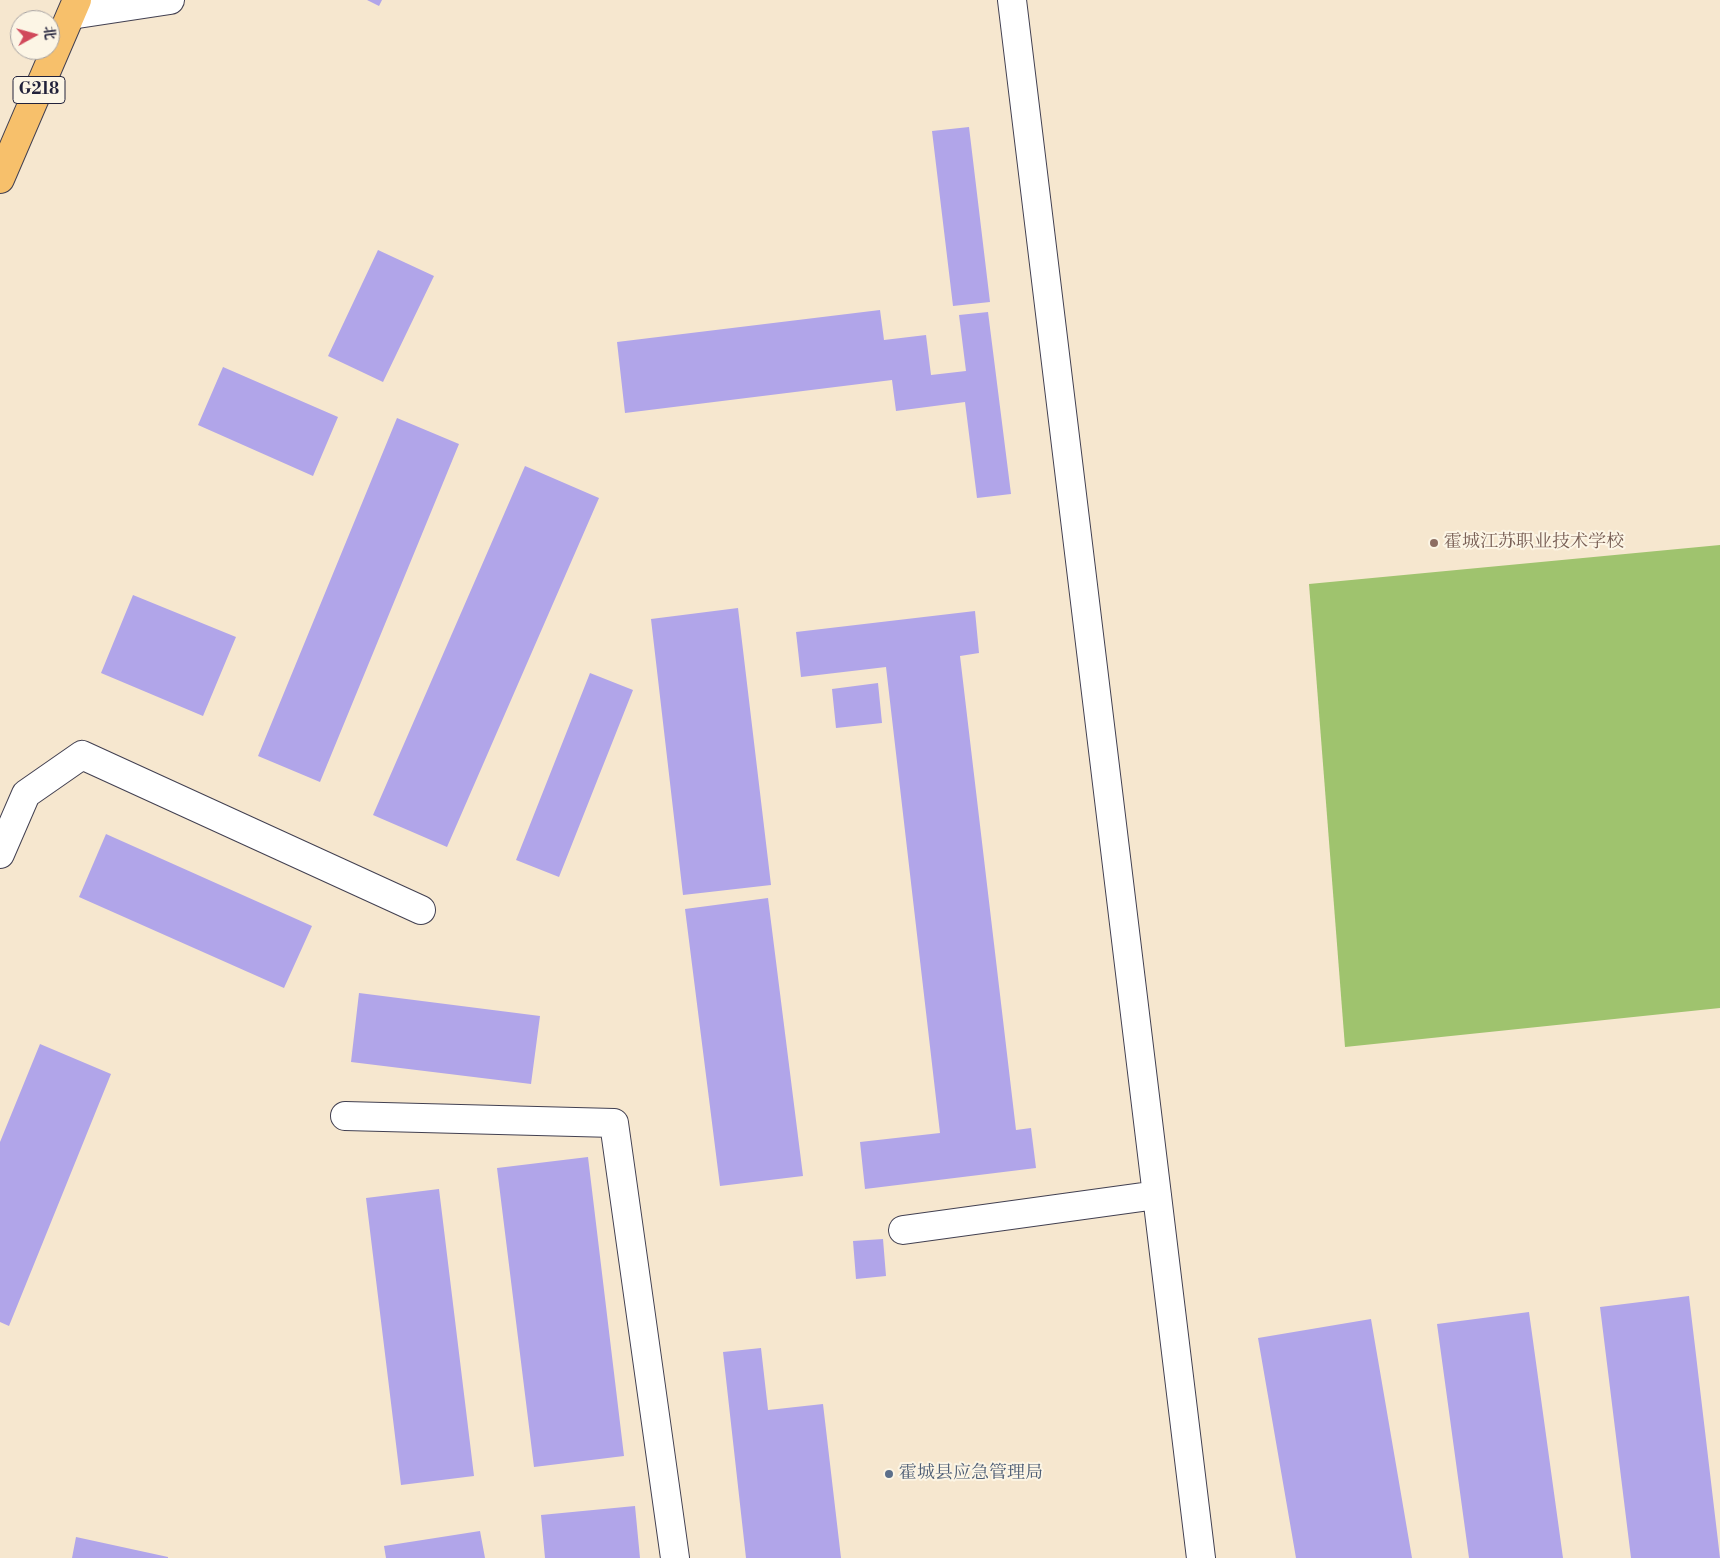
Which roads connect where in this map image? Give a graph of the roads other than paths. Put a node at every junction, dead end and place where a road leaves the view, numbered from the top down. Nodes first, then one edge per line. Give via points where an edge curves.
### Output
1 (170, 0) edge
2 (1012, 0) edge
3 (74, 8) edge
4 (0, 179) edge
5 (0, 854) edge
6 (421, 910) dead end
7 (345, 1116) dead end
8 (1157, 1195) junction
9 (903, 1230) dead end
10 (675, 1558) edge
11 (1201, 1558) edge

1 - 3 street
2 - 8 street
3 - 4 highway, G218
5 - 6 street via 26,794 82,754
7 - 10 street via 614,1123
8 - 9 street
8 - 11 street

